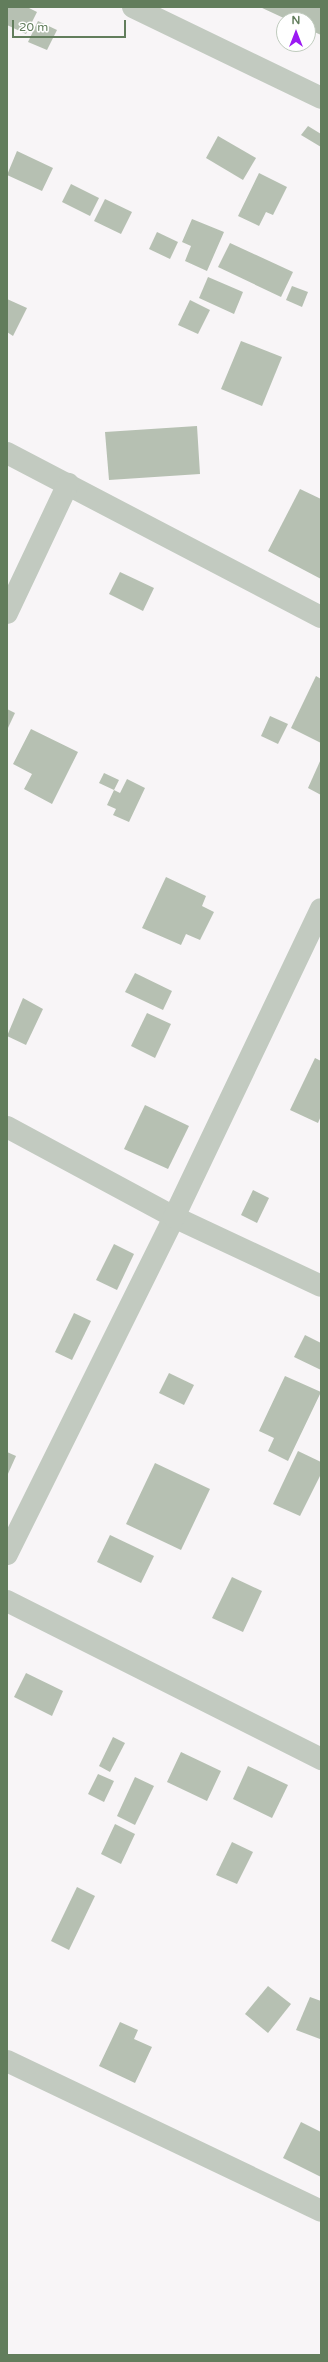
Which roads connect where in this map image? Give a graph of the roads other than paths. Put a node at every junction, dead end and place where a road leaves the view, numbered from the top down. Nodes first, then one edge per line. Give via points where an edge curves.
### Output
1 (133, 7) edge
2 (321, 98) edge
3 (7, 453) edge
4 (68, 484) junction
5 (7, 613) edge
6 (321, 617) edge
7 (321, 909) edge
8 (7, 1127) edge
9 (174, 1217) junction
10 (321, 1286) edge
11 (7, 1554) edge
12 (7, 1601) edge
13 (321, 1759) edge
14 (7, 2061) edge
15 (321, 2211) edge

1 - 2 street
3 - 4 street
4 - 5 street
4 - 6 street
7 - 9 street
8 - 9 street
9 - 10 street
9 - 11 street
12 - 13 street
14 - 15 street

